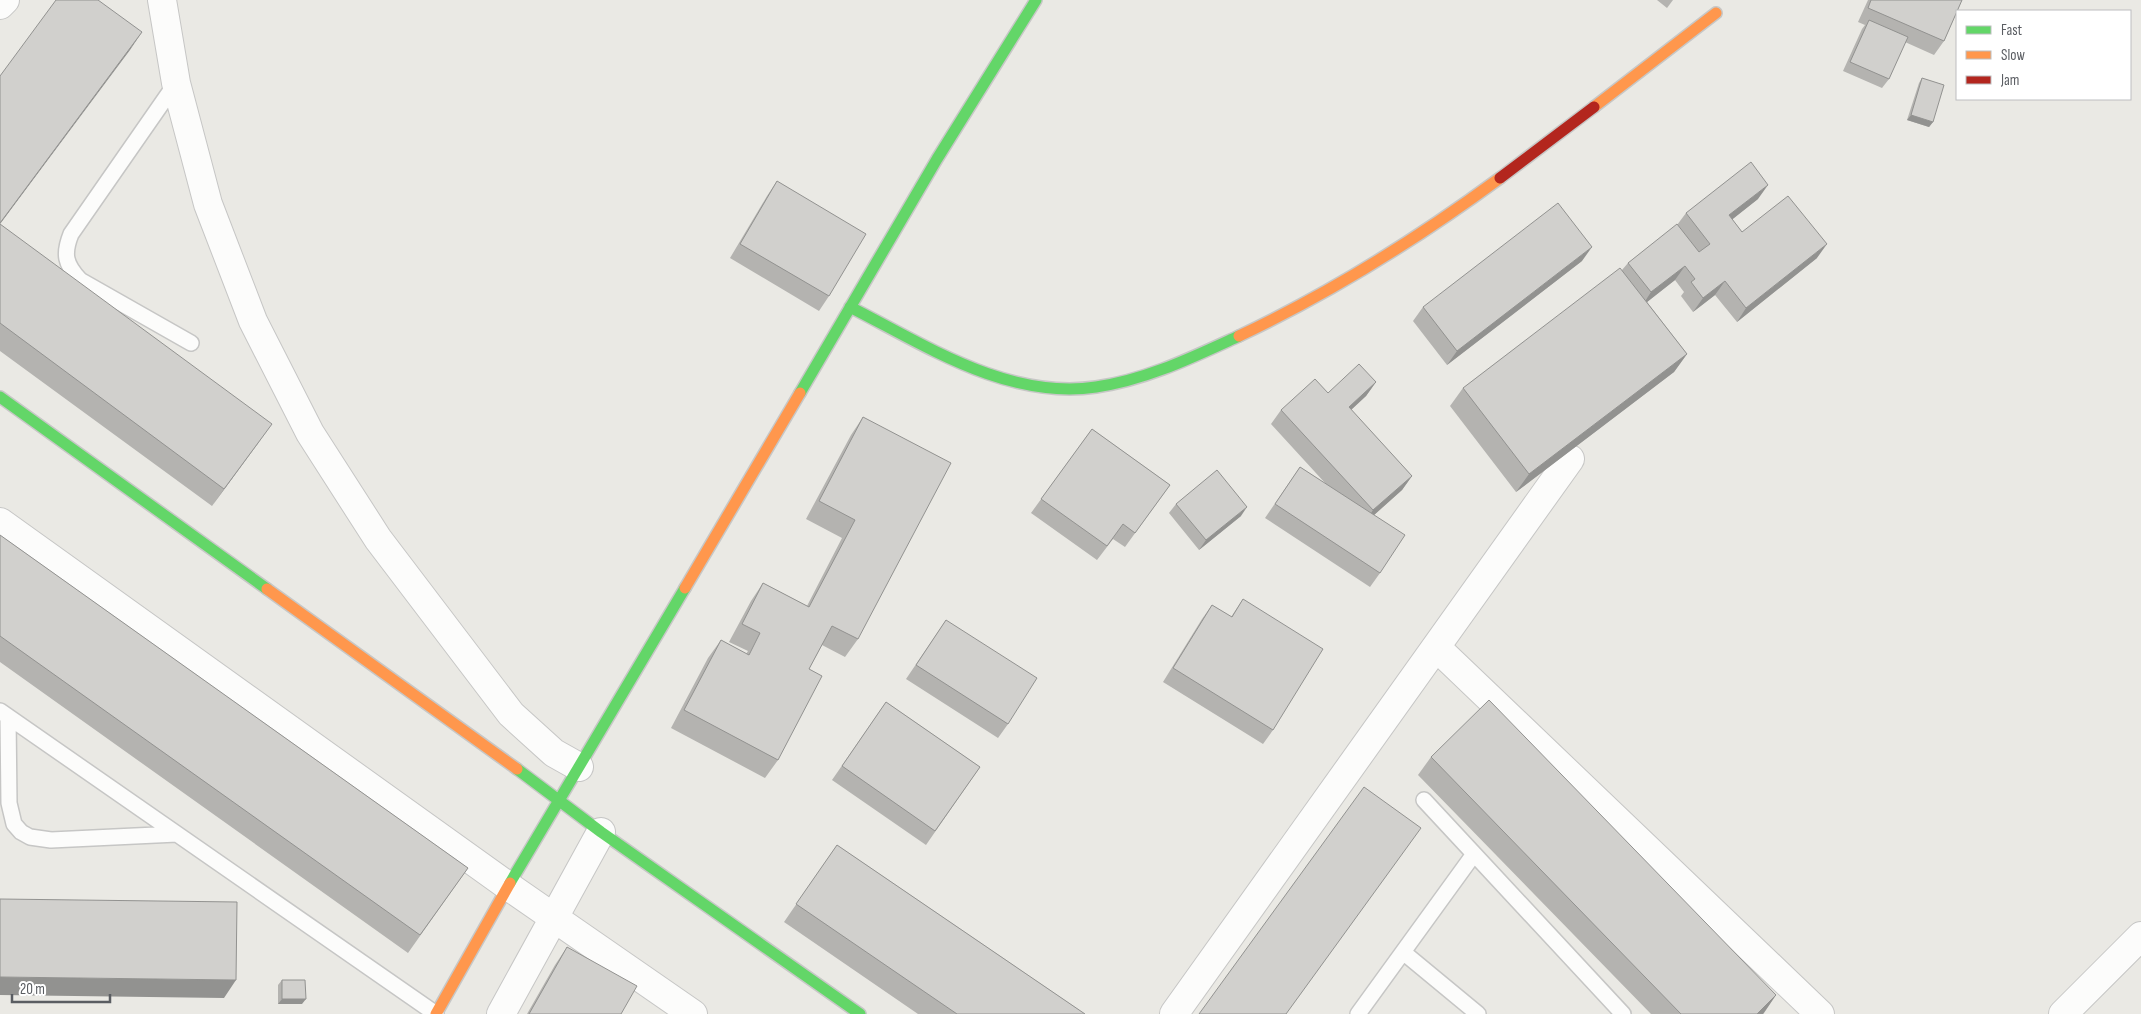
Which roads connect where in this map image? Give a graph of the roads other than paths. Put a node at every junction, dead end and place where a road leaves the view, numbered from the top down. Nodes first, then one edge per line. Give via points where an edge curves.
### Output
1 (5, 0) edge
2 (162, 0) edge
3 (1036, 0) edge
4 (0, 5) edge
5 (1716, 13) dead end
6 (176, 83) junction
7 (850, 307) junction
8 (191, 343) dead end
9 (0, 397) edge
10 (1570, 459) edge
11 (0, 522) edge
12 (1436, 647) junction
13 (4, 714) edge
14 (579, 767) junction
15 (560, 800) junction
16 (1424, 800) dead end
17 (602, 832) junction
18 (177, 834) junction
19 (1474, 854) junction
20 (508, 886) junction
21 (554, 916) junction
22 (2141, 936) edge
23 (1403, 952) junction
24 (436, 1014) edge
25 (500, 1014) edge
26 (692, 1014) edge
27 (860, 1014) edge
28 (1174, 1014) edge
29 (1358, 1014) edge
30 (1478, 1014) edge
31 (1623, 1014) edge
32 (1820, 1014) edge
33 (2063, 1014) edge

1 - 4 street
2 - 6 street
3 - 7 street
5 - 7 street via 1491,185 1388,255 1266,323 1133,380 1077,389 1020,383 966,364
6 - 8 lane via 71,234 66,246 66,259 80,280
6 - 14 street via 208,204 249,312 310,433 378,539 511,714 554,753
7 - 14 street
9 - 15 street
10 - 12 street
11 - 20 street
12 - 28 street
12 - 32 street
13 - 18 lane
13 - 18 lane via 9,804 14,824 21,832 30,837 51,840
14 - 15 street
15 - 17 street
15 - 20 street
16 - 19 lane
17 - 21 street
17 - 27 street
18 - 24 lane
19 - 23 lane
19 - 31 lane
20 - 21 street
20 - 24 street
21 - 25 street
21 - 26 street
22 - 33 street
23 - 29 lane
23 - 30 lane

